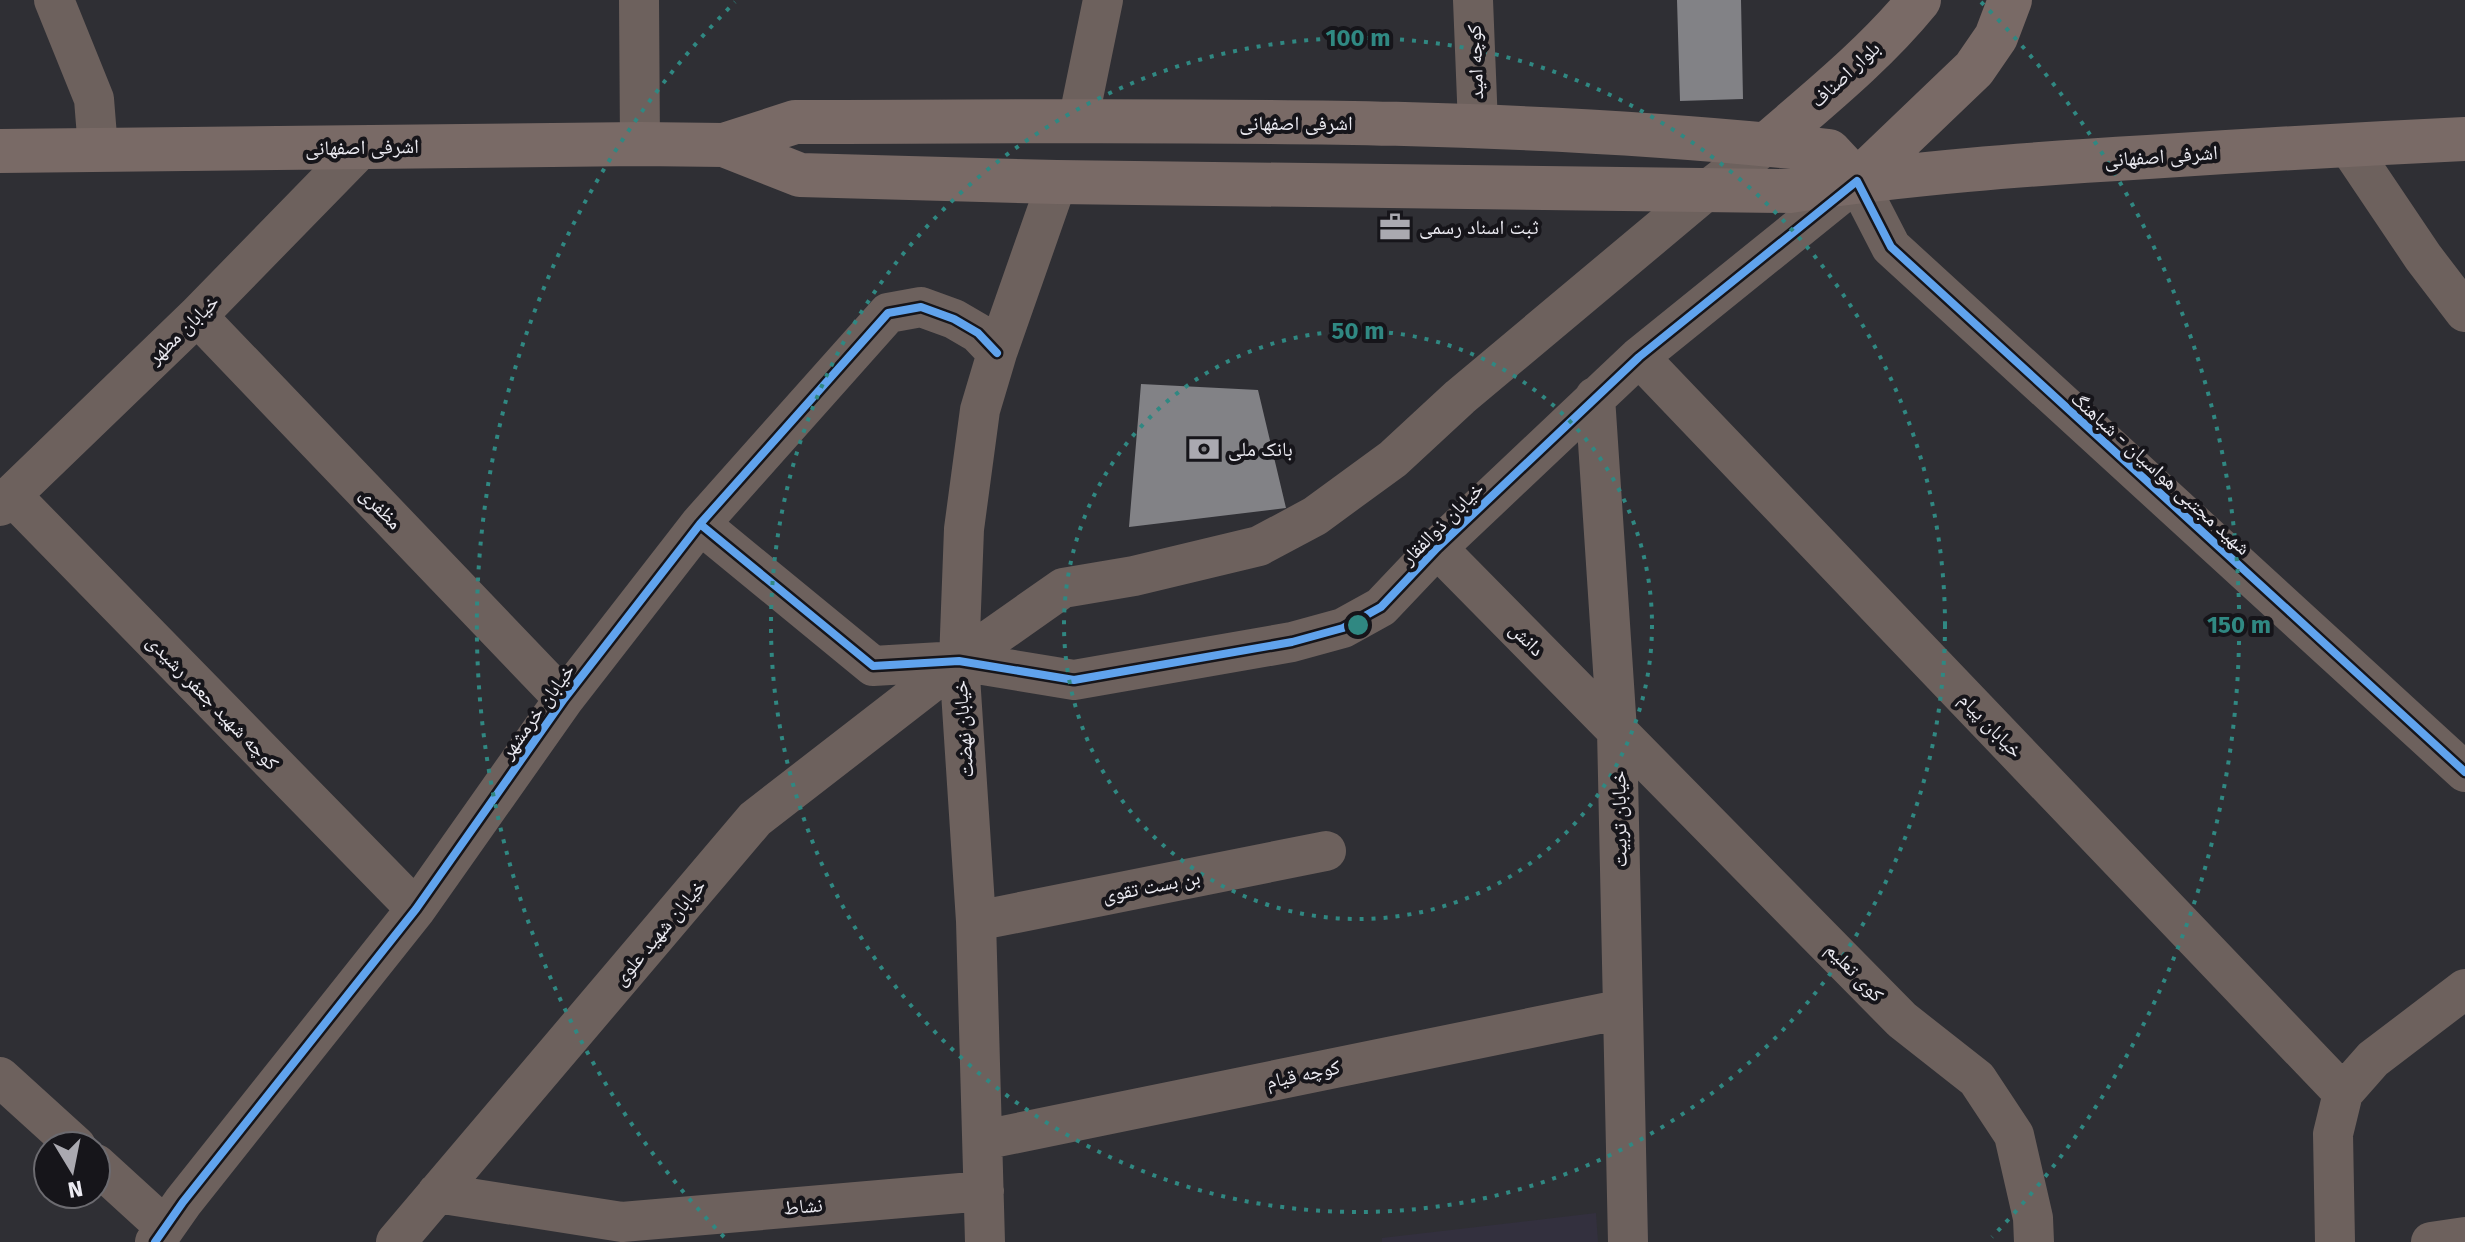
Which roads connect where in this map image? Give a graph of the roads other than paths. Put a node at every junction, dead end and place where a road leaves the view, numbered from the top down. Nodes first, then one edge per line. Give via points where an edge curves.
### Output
1 (54, 0) edge
2 (639, 0) edge
3 (1103, 0) edge
4 (1473, 0) edge
5 (1919, 0) edge
6 (2010, 0) edge
7 (1078, 122) junction
8 (1478, 125) junction
9 (2465, 139) edge
10 (640, 144) junction
11 (1767, 144) junction
12 (2347, 144) junction
13 (724, 145) junction
14 (362, 147) junction
15 (98, 149) junction
16 (0, 151) edge
17 (1857, 181) junction
18 (1057, 182) junction
19 (1706, 191) junction
20 (2465, 312) edge
21 (197, 316) junction
22 (997, 353) junction
23 (1639, 357) junction
24 (1595, 397) junction
25 (6, 500) edge
26 (700, 524) junction
27 (1437, 548) junction
28 (959, 661) junction
29 (564, 699) junction
30 (1617, 730) junction
31 (2465, 772) edge
32 (1326, 851) dead end
33 (416, 909) junction
34 (976, 921) junction
35 (2465, 989) edge
36 (1623, 1009) junction
37 (0, 1077) edge
38 (2343, 1093) junction
39 (58, 1130) edge
40 (983, 1140) junction
41 (112, 1182) edge
42 (984, 1191) junction
43 (437, 1193) junction
44 (622, 1232) edge
45 (160, 1234) edge
46 (2465, 1237) edge
47 (396, 1242) edge
48 (985, 1242) edge
49 (1628, 1242) edge
50 (2034, 1242) edge
51 (2335, 1242) edge
52 (2431, 1242) edge

1 - 15 street via 94,99
2 - 10 street
3 - 7 street
4 - 8 street, کوچه امید
5 - 11 main road, بلوار اصناف via 1832,88
6 - 17 main road via 1996,37 1974,69
7 - 8 main road, اشرفی اصفهانی
7 - 13 main road, اشرفی اصفهانی via 795,122
8 - 11 main road, اشرفی اصفهانی
9 - 12 main road, اشرفی اصفهانی
10 - 13 main road, اشرفی اصفهانی
10 - 14 main road, اشرفی اصفهانی
11 - 17 main road, اشرفی اصفهانی via 1829,151
11 - 19 street
12 - 17 main road, اشرفی اصفهانی
12 - 20 street
13 - 18 main road, اشرفی اصفهانی via 800,175
14 - 15 main road, اشرفی اصفهانی
14 - 21 street, خیابان مطهر
15 - 16 main road, اشرفی اصفهانی
17 - 19 main road, اشرفی اصفهانی via 1790,191
17 - 23 street, خیابان ذوالفقار
17 - 31 street, شهید مجتبی هواسیان - شباهنگ via 1891,247
18 - 19 main road, اشرفی اصفهانی
18 - 22 street, خیابان نهضت
19 - 28 street via 1393,459 1315,516 1259,546 1063,588
21 - 25 street, خیابان مطهر
21 - 29 street, مظفری
22 - 26 street, خیابان خرمشهر via 954,319 921,307 888,313
22 - 28 street, خیابان نهضت via 980,410 964,529
23 - 24 street, خیابان ذوالفقار
23 - 38 street, خیابان پیام
24 - 27 street, خیابان ذوالفقار
24 - 30 street, خیابان تربیت
25 - 33 street, کوچه شهید جعفر رشیدی
26 - 28 street, خیابان ذوالفقار via 873,666
26 - 29 street, خیابان خرمشهر
27 - 28 street, خیابان ذوالفقار via 1381,607 1343,628 1292,642 1074,680
27 - 30 street, دانش
28 - 34 street, خیابان نهضت
28 - 43 street, خیابان شهید علوی via 755,819
29 - 33 street, خیابان خرمشهر
30 - 36 street, خیابان تربیت
30 - 50 street, کوی تعلیم via 1902,1020 1977,1079 2014,1135
32 - 34 street, بن بست تقوی
33 - 45 street, خیابان خرمشهر
34 - 40 street, خیابان نهضت
35 - 38 street via 2373,1059
36 - 40 street, کوچه قیام
36 - 49 street, خیابان تربیت
37 - 39 street
38 - 51 street via 2333,1134
40 - 42 street, خیابان نهضت
41 - 45 street
42 - 44 street, نشاط
42 - 48 street, خیابان نهضت
43 - 44 street, نشاط
43 - 47 street, خیابان شهید علوی
46 - 52 street

